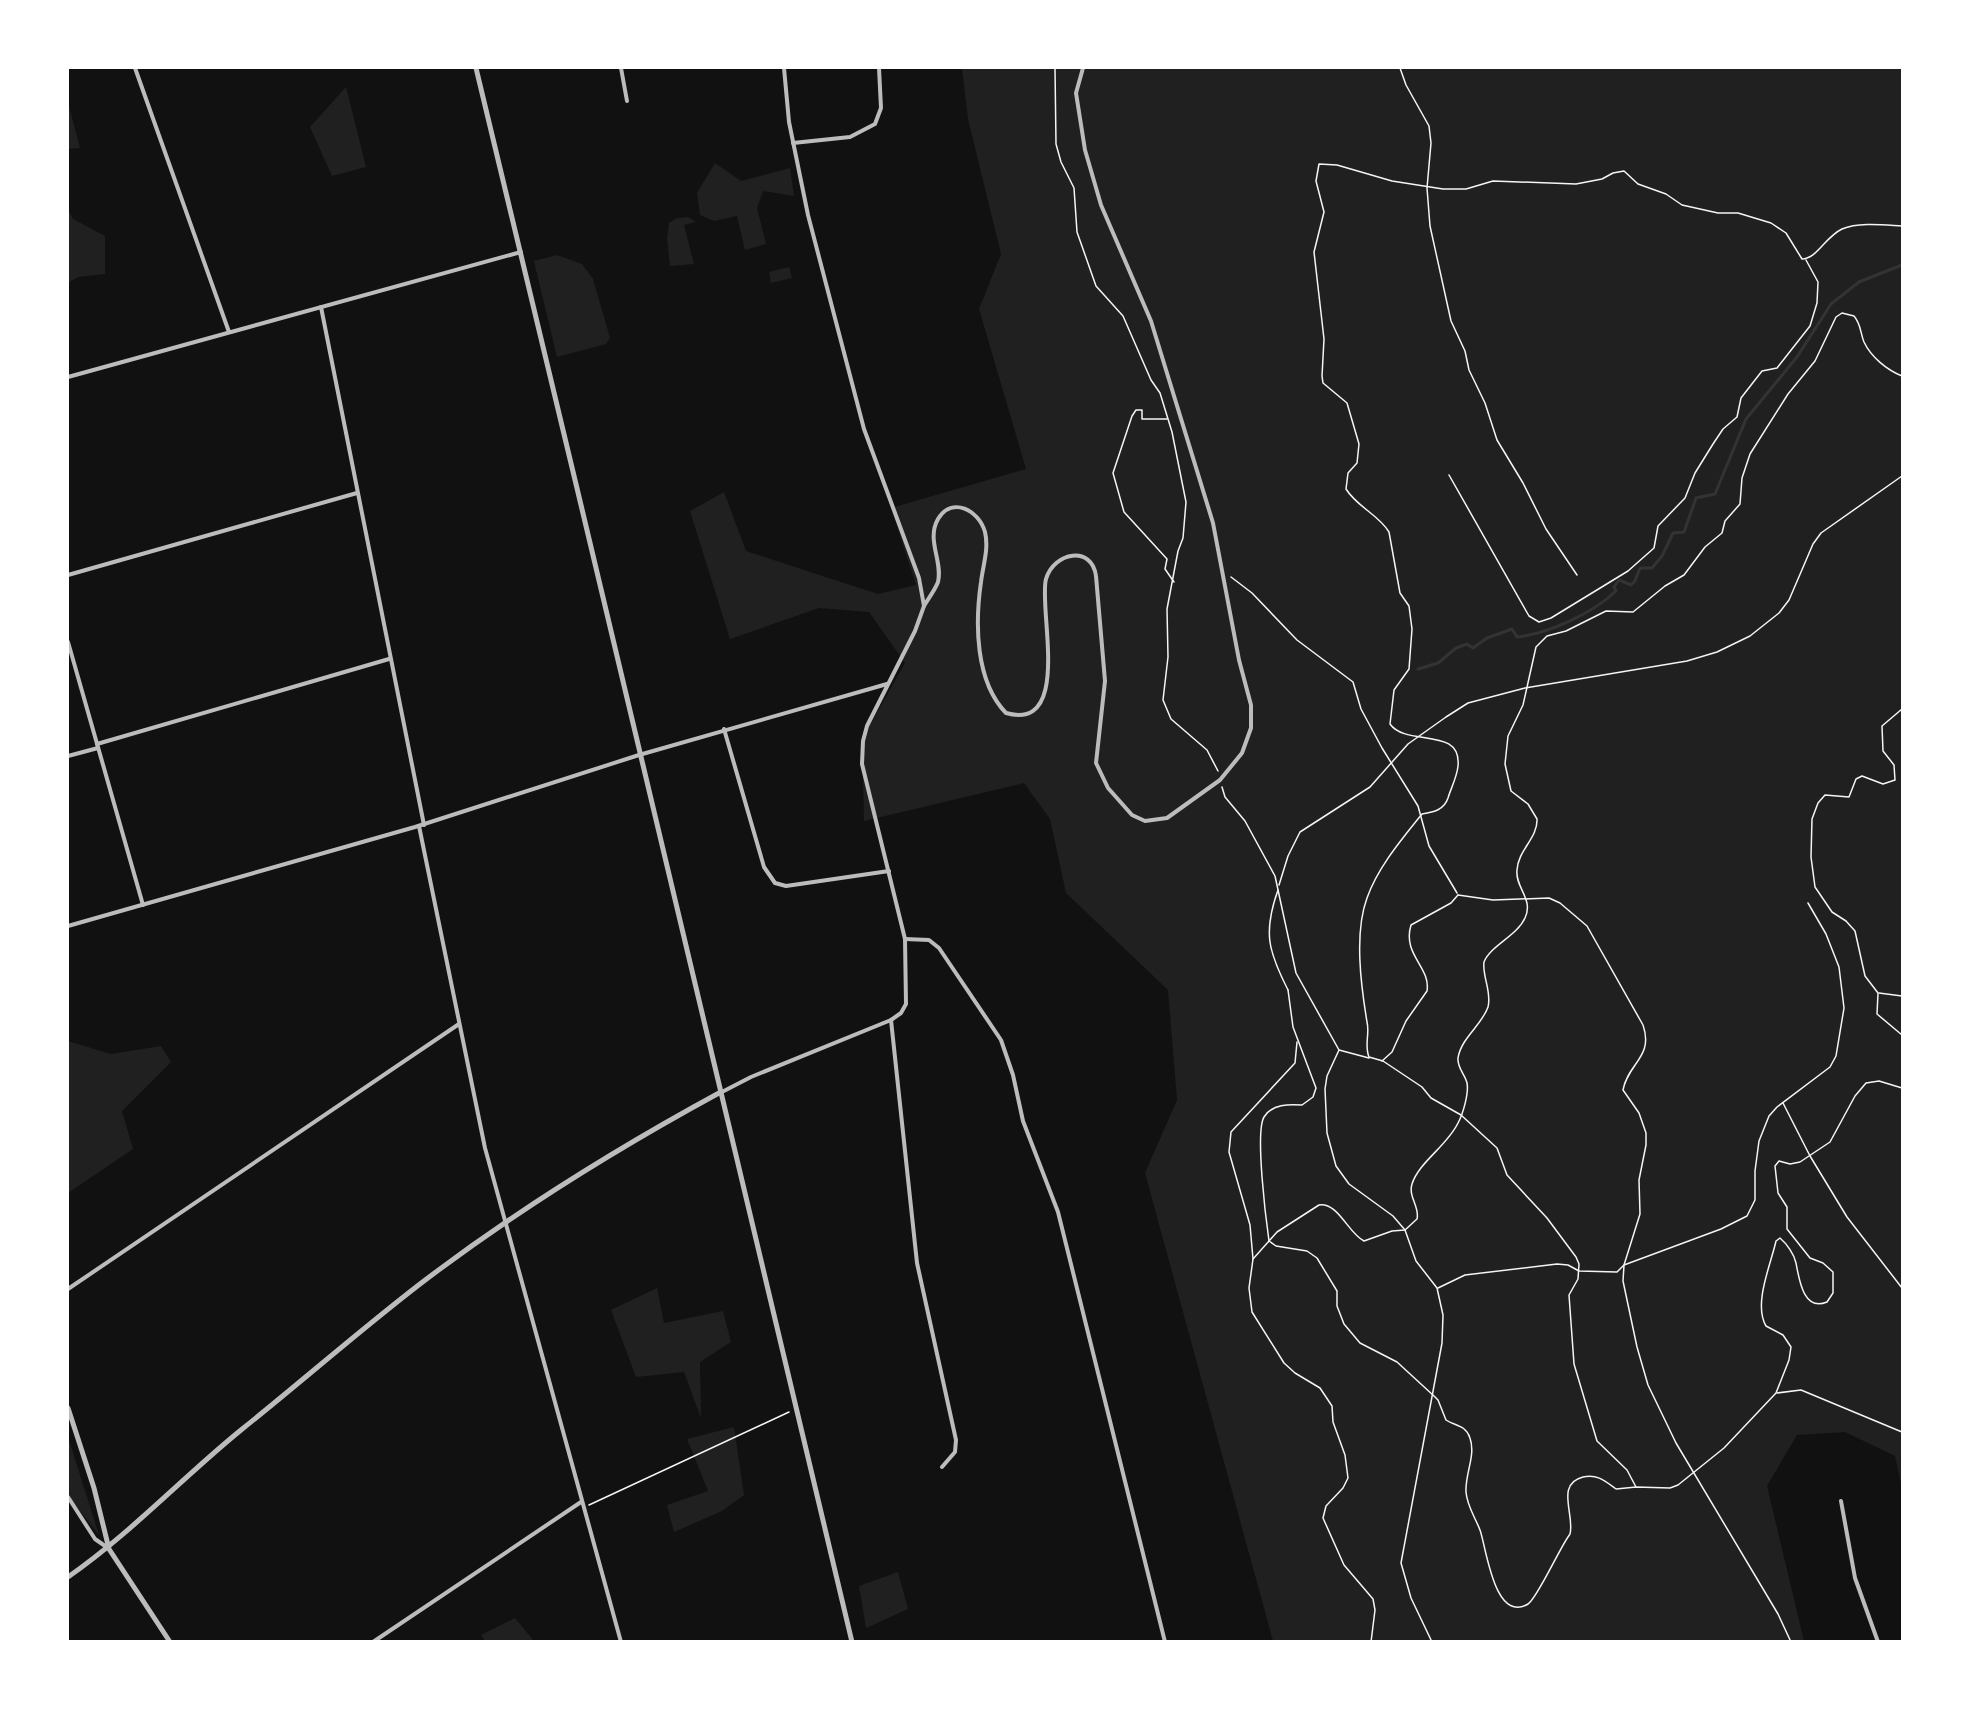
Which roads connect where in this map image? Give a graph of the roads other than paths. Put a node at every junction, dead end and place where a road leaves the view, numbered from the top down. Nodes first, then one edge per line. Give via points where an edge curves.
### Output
1 (135, 68) edge
2 (476, 68) edge
3 (621, 68) edge
4 (784, 68) edge
5 (879, 68) edge
6 (1083, 68) edge
7 (627, 101) dead end
8 (793, 143) junction
9 (521, 252) junction
10 (321, 307) junction
11 (229, 332) junction
12 (68, 376) edge
13 (357, 493) junction
14 (68, 575) edge
15 (924, 606) junction
16 (68, 642) edge
17 (389, 660) junction
18 (888, 683) junction
19 (724, 729) junction
20 (97, 746) junction
21 (639, 755) junction
22 (68, 756) edge
23 (422, 825) junction
24 (889, 871) junction
25 (143, 905) junction
26 (68, 926) edge
27 (905, 939) junction
28 (891, 1020) junction
29 (460, 1023) junction
30 (719, 1093) junction
31 (506, 1223) junction
32 (68, 1289) edge
33 (68, 1408) edge
34 (942, 1467) dead end
35 (68, 1497) edge
36 (1841, 1501) dead end
37 (581, 1502) junction
38 (109, 1549) junction
39 (68, 1577) edge
40 (852, 1640) edge
41 (170, 1641) edge
42 (373, 1641) edge
43 (621, 1641) edge
44 (844, 1641) edge
45 (1165, 1641) edge
46 (1878, 1641) edge

1 - 11 street
2 - 9 street
3 - 7 street
4 - 8 street
5 - 8 street via 881,108 875,124 850,137
6 - 15 street via 1076,93 1088,161 1101,205 1151,321 1213,522 1251,705 1251,728 1242,753 1220,780 1183,808 1156,821 1132,815 1108,788 1096,763 1105,681 1096,576 1095,567 1084,556 1075,554 1060,560 1046,580 1048,686 1038,705 1029,711 1006,713 985,676 978,617 986,534 966,508 954,506 936,522 933,535 938,583
8 - 15 street via 864,429 919,578
9 - 10 street
9 - 21 street
10 - 11 street
10 - 13 street
11 - 12 street
13 - 14 street
13 - 17 street
15 - 18 street
16 - 20 street
17 - 20 street
17 - 23 street
18 - 19 street
18 - 24 street via 862,741 862,764
19 - 21 street
19 - 24 street via 764,867 775,883 786,886
20 - 22 street
20 - 25 street
21 - 23 street
21 - 30 street
23 - 25 street
23 - 29 street
24 - 27 street
25 - 26 street
27 - 28 street via 908,996 901,1013
27 - 45 street via 929,940 939,948 1007,1056 1023,1121 1058,1212
28 - 30 street
28 - 34 street via 917,1263 956,1440 955,1452
29 - 31 street via 485,1148
29 - 32 street
30 - 31 street
30 - 40 street
31 - 37 street
31 - 38 street via 421,1284 218,1449
33 - 38 street
35 - 38 street via 95,1539
36 - 46 street via 1855,1578
37 - 42 street
37 - 43 street
38 - 39 street
38 - 41 street
40 - 44 street

